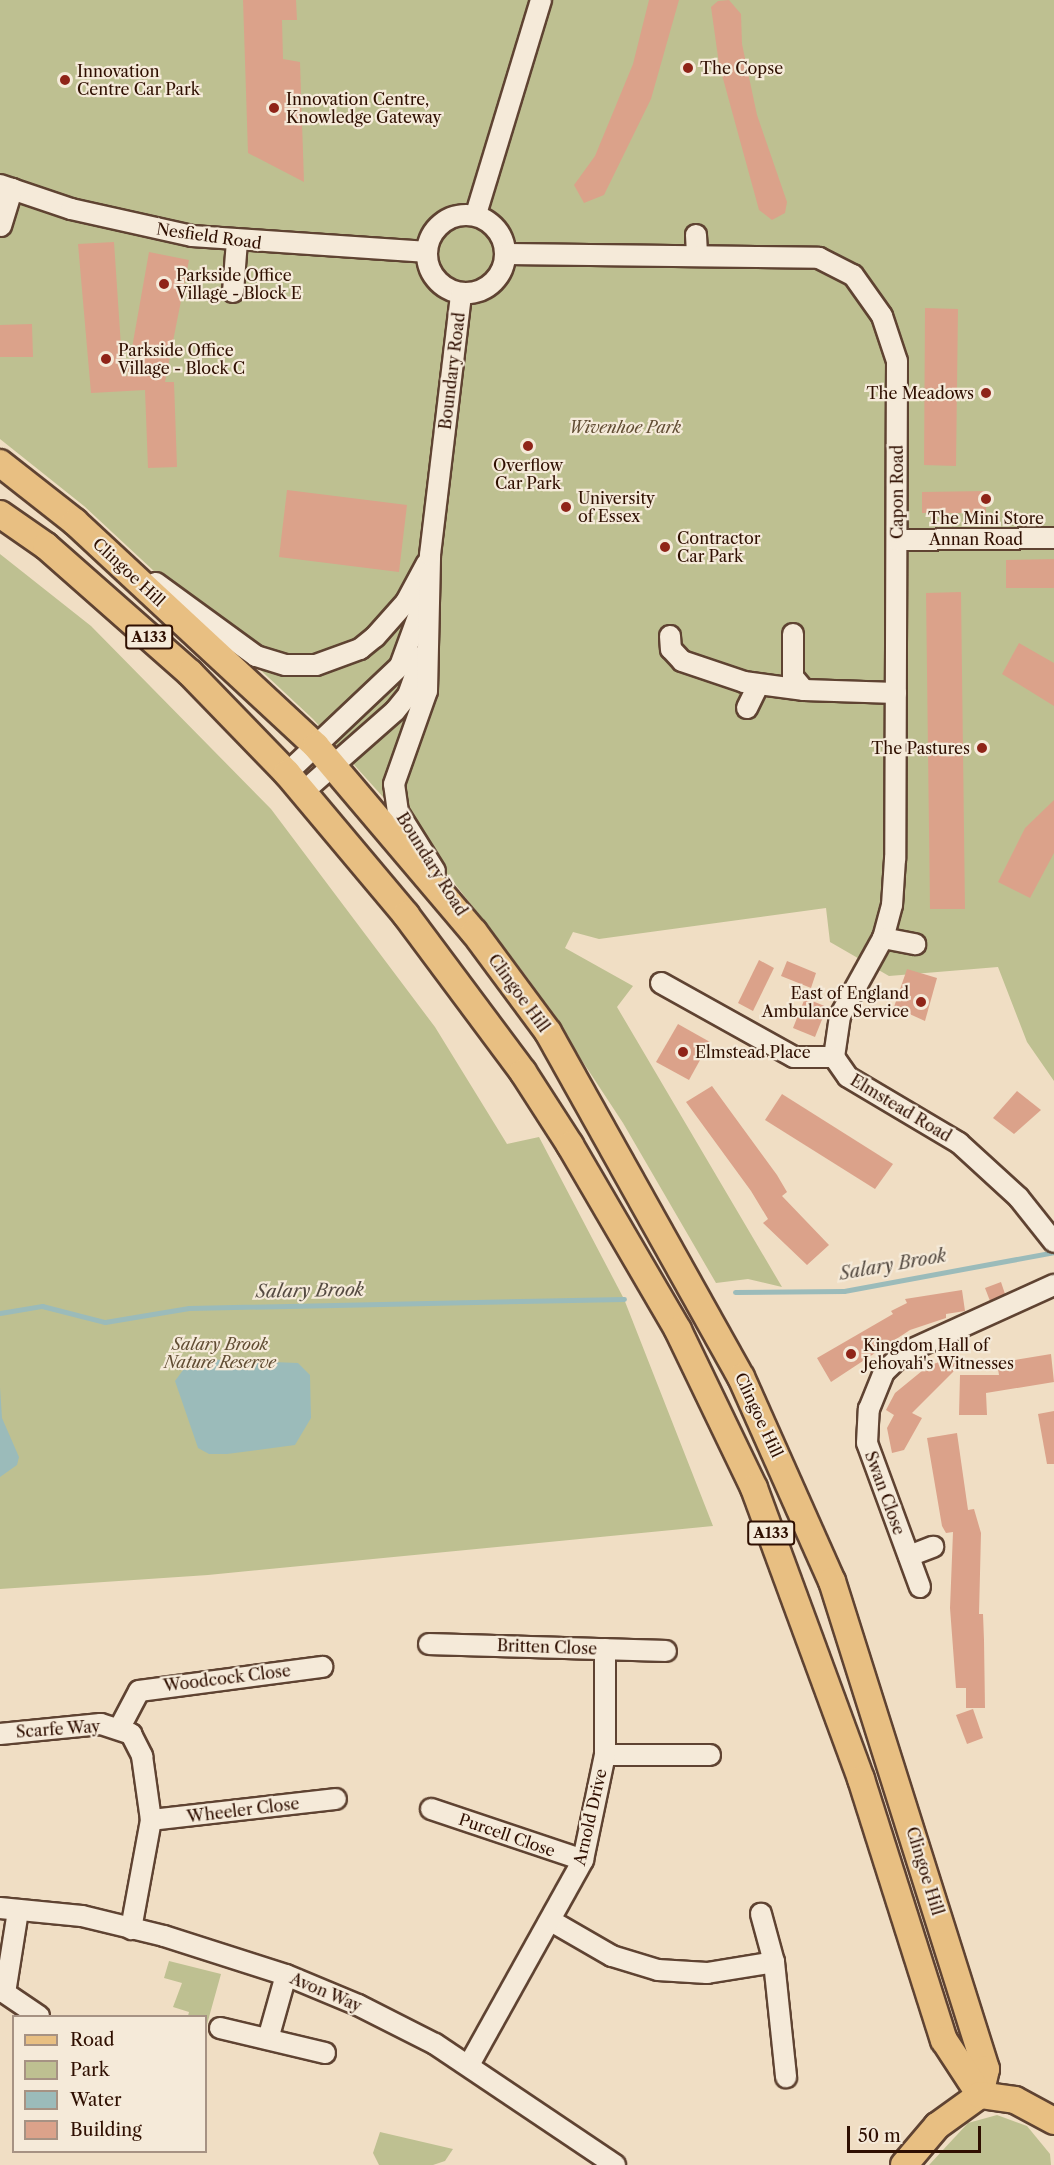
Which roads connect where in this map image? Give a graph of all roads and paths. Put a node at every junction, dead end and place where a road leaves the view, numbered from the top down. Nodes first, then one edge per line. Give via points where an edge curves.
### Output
1 (541, 0) edge
2 (6, 187) edge
3 (476, 214) junction
4 (1, 226) edge
5 (696, 235) dead end
6 (237, 241) junction
7 (424, 252) junction
8 (507, 254) junction
9 (697, 255) junction
10 (233, 292) dead end
11 (461, 294) junction
12 (0, 463) edge
13 (0, 514) edge
14 (75, 522) junction
15 (1054, 538) edge
16 (897, 540) junction
17 (430, 555) junction
18 (428, 587) junction
19 (432, 621) junction
20 (794, 634) dead end
21 (670, 636) dead end
22 (758, 685) junction
23 (804, 690) junction
24 (896, 693) junction
25 (747, 708) dead end
26 (316, 746) junction
27 (334, 766) junction
28 (295, 782) junction
29 (474, 932) junction
30 (883, 938) junction
31 (915, 944) dead end
32 (661, 983) dead end
33 (834, 1057) junction
34 (1053, 1240) edge
35 (1054, 1285) edge
36 (933, 1546) dead end
37 (909, 1556) junction
38 (920, 1587) dead end
39 (429, 1644) dead end
40 (605, 1649) junction
41 (666, 1652) dead end
42 (322, 1667) dead end
43 (119, 1729) junction
44 (0, 1734) edge
45 (605, 1755) junction
46 (710, 1755) dead end
47 (336, 1799) dead end
48 (431, 1809) dead end
49 (151, 1821) junction
50 (583, 1860) junction
51 (9, 1910) edge
52 (761, 1914) dead end
53 (553, 1922) junction
54 (131, 1929) junction
55 (774, 1962) junction
56 (286, 1975) junction
57 (2, 1994) edge
58 (37, 2015) edge
59 (220, 2028) dead end
60 (268, 2039) junction
61 (325, 2053) dead end
62 (469, 2065) junction
63 (786, 2077) dead end
64 (980, 2095) junction
65 (1054, 2121) edge
66 (608, 2163) edge
67 (904, 2165) edge

1 - 3 street
2 - 4 street
2 - 6 street, Nesfield Road via 104,218
3 - 7 street via 443,224
3 - 8 street via 499,231
5 - 9 street
6 - 7 street, Nesfield Road
6 - 10 street
7 - 11 street via 436,280
8 - 9 street, Capon Road
8 - 11 street via 497,279 482,291
9 - 16 street, Capon Road via 819,258 853,275 882,316 897,361
11 - 17 street, Boundary Road
12 - 14 main road, Clingoe Hill / A133
13 - 28 main road, Clingoe Hill / A133 via 46,546 190,673
14 - 17 street, Boundary Road via 238,646 286,665 316,665 360,649 406,602
14 - 26 main road, Clingoe Hill / A133
15 - 16 street, Annan Road
16 - 24 street, Capon Road
17 - 18 street, Boundary Road
18 - 19 street, Boundary Road
18 - 26 street, Boundary Road via 400,666
19 - 27 street, Boundary Road via 408,695
19 - 29 street, Boundary Road via 427,691 398,767 394,799
20 - 23 street via 793,676
21 - 22 street via 671,650 682,661
22 - 23 street
22 - 25 street
23 - 24 street
24 - 30 street, Capon Road via 895,859 892,905
26 - 27 main road, Clingoe Hill / A133
26 - 28 street, Boundary Road
27 - 28 street, Boundary Road
27 - 29 main road, Clingoe Hill / A133
28 - 64 main road, Clingoe Hill / A133 via 406,915 523,1072 700,1372 754,1488 798,1605 864,1790 944,2040
29 - 64 main road, Clingoe Hill / A133 via 548,1032 693,1285 800,1506 832,1581 986,2069
30 - 31 street
30 - 33 street, Capon Road via 840,1016
32 - 33 street via 794,1057
33 - 34 street, Elmstead Road via 848,1077 959,1143 1019,1198
35 - 37 street, Swan Close via 904,1353 884,1372 869,1409 867,1443
36 - 37 street, Swan Close
37 - 38 street, Swan Close
39 - 40 street, Britten Close
40 - 41 street, Britten Close
40 - 45 street, Arnold Drive
42 - 43 street, Woodcock Close via 139,1691
43 - 44 street, Scarfe Way via 101,1724
43 - 49 street, Scarfe Way via 132,1734 142,1756
45 - 46 street
45 - 50 street, Arnold Drive
47 - 49 street, Wheeler Close
48 - 50 street, Purcell Close
49 - 54 street, Scarfe Way
50 - 53 street, Arnold Drive
51 - 54 street, Avon Way via 82,1916
51 - 57 street
52 - 55 street
53 - 55 street via 612,1956 658,1970 708,1973
53 - 62 street, Arnold Drive
54 - 56 street, Avon Way
55 - 63 street
56 - 60 street
56 - 62 street, Avon Way via 376,2013
57 - 58 street
59 - 60 street
60 - 61 street
62 - 66 street, Avon Way
64 - 65 main road via 1015,2100
64 - 67 main road via 937,2126

